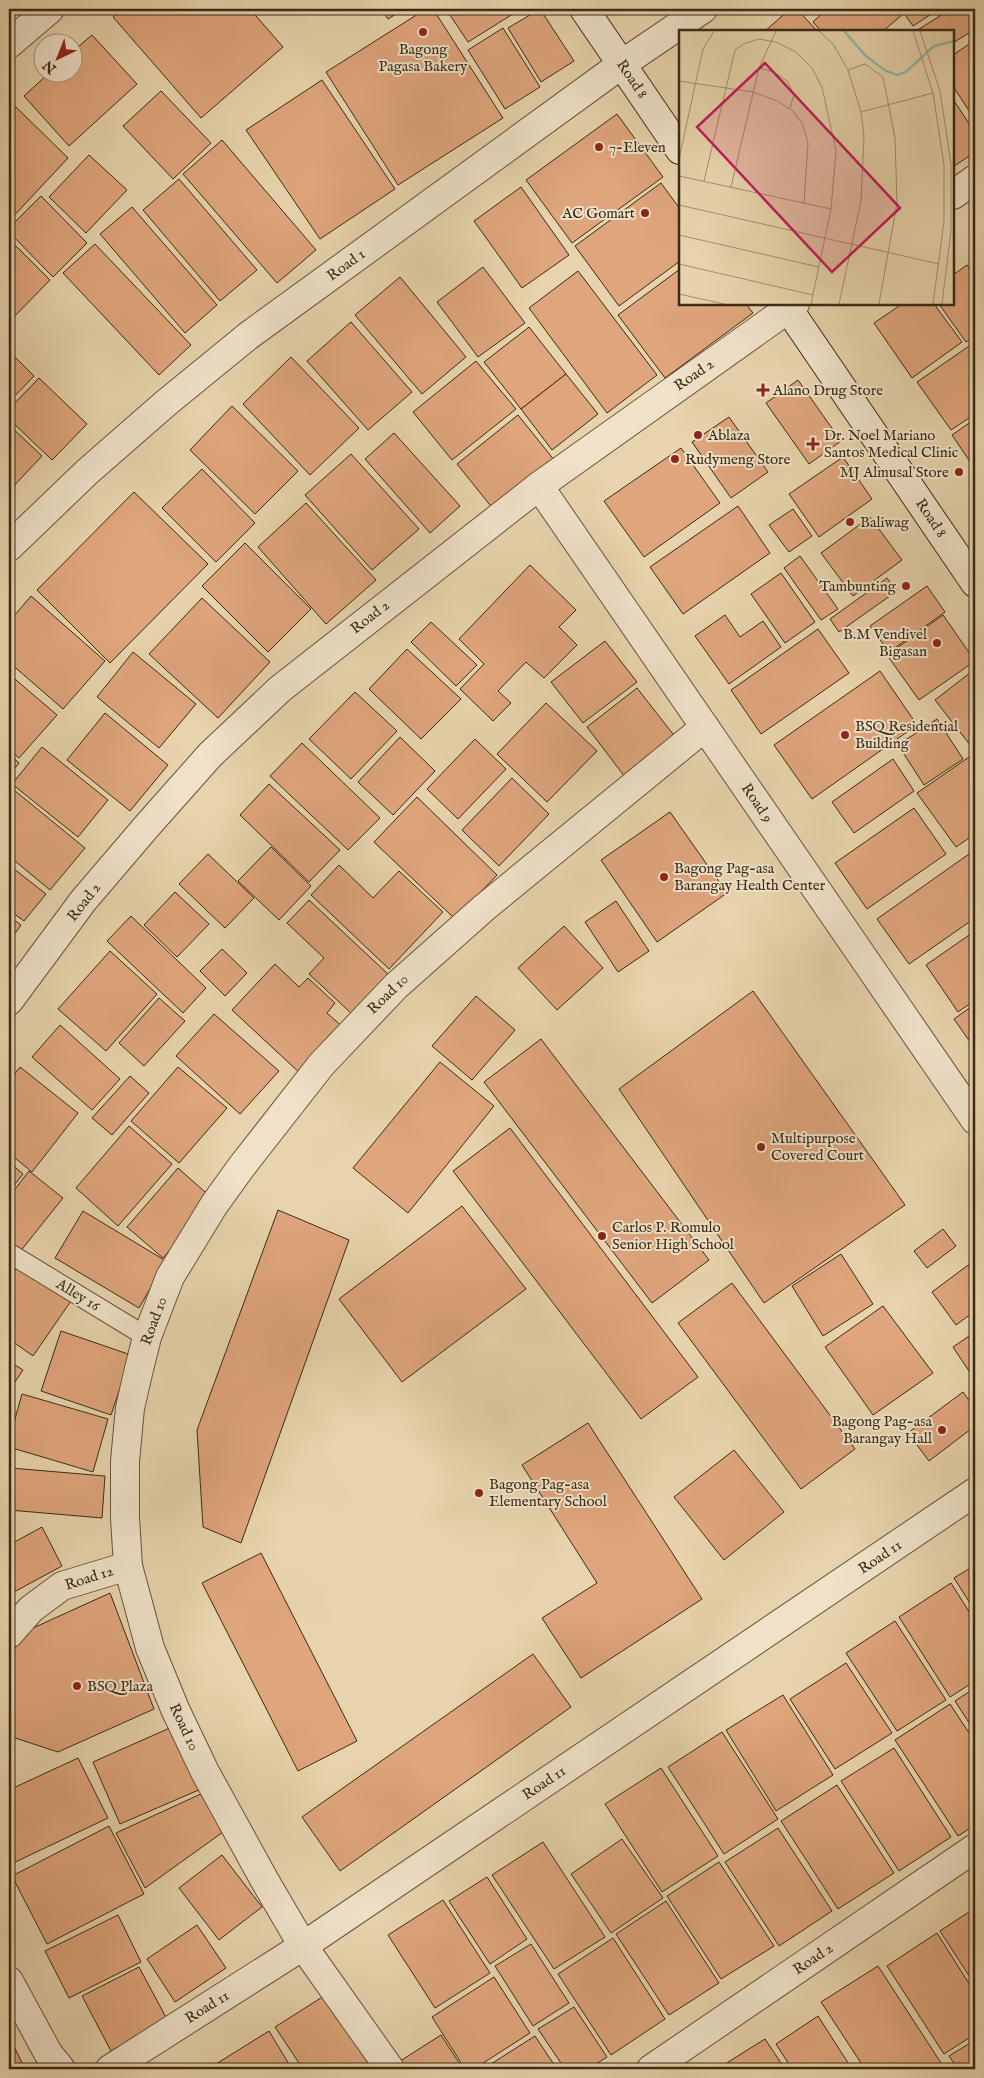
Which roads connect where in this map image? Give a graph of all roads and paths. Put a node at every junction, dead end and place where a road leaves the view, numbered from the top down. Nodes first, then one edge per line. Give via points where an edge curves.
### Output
1 (50, 9) edge
2 (584, 9) edge
3 (703, 9) edge
4 (9, 44) edge
5 (622, 64) junction
6 (679, 149) edge
7 (975, 179) edge
8 (954, 194) edge
9 (790, 305) edge
10 (539, 486) junction
11 (9, 547) edge
12 (975, 583) edge
13 (705, 727) junction
14 (9, 1001) edge
15 (975, 1120) edge
16 (9, 1253) edge
17 (147, 1337) junction
18 (975, 1492) edge
19 (128, 1566) junction
20 (9, 1634) edge
21 (975, 1848) edge
22 (303, 1946) junction
23 (9, 1981) edge
24 (61, 2069) edge
25 (110, 2069) edge
26 (390, 2069) edge
27 (651, 2069) edge

1 - 4 street
2 - 5 street, Road 8
3 - 5 street, Road 1
5 - 6 street, Road 8
5 - 11 street, Road 1 via 248,336 87,472
7 - 8 street
9 - 10 street, Road 2
9 - 12 street, Road 8
10 - 13 street, Road 9
10 - 14 street, Road 2 via 334,645 217,748 83,901
13 - 15 street, Road 9
13 - 17 street, Road 10 via 485,907 396,986 356,1027 308,1081 214,1205 170,1277
16 - 17 lane, Alley 16
17 - 19 street, Road 10 via 130,1408 125,1461
18 - 22 street, Road 11
19 - 20 street, Road 12 via 62,1586 31,1609
19 - 22 street, Road 10 via 150,1648 175,1709 209,1780
21 - 27 street, Road 2
22 - 25 street, Road 11
22 - 26 street, Road 10
23 - 24 street via 48,2053

